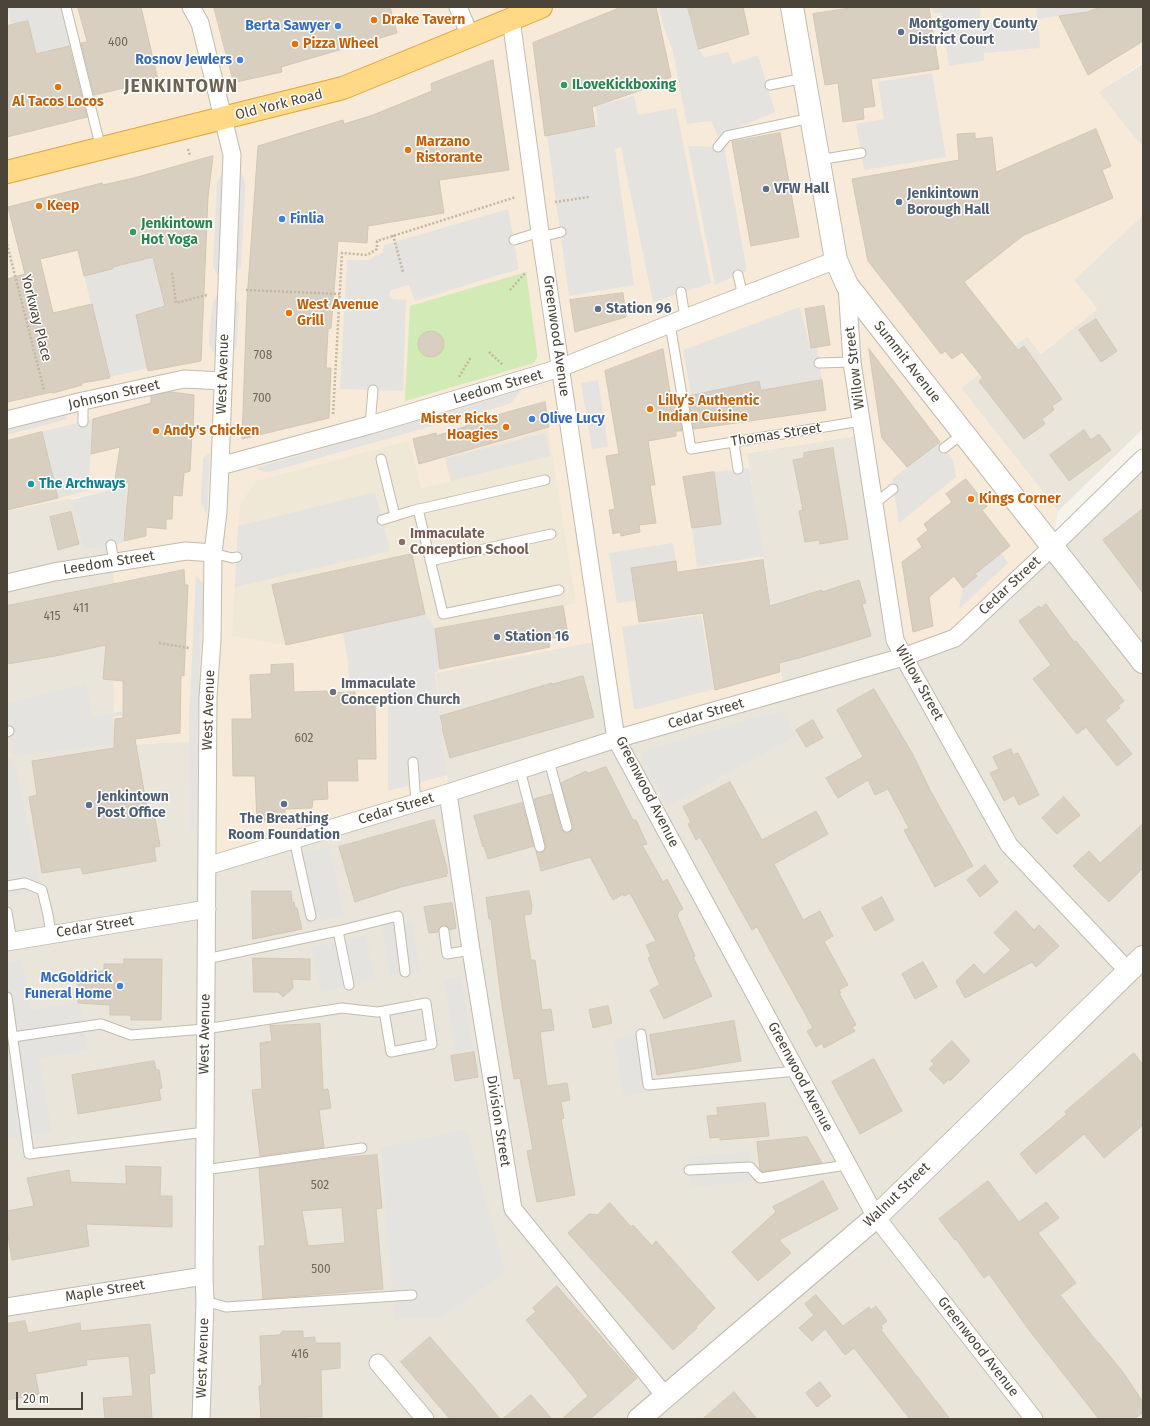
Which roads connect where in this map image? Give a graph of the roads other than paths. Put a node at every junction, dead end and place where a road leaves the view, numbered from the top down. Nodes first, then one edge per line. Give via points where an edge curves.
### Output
1 (66, 7) edge
2 (191, 7) edge
3 (458, 7) edge
4 (541, 7) edge
5 (792, 7) edge
6 (511, 19) junction
7 (470, 36) junction
8 (804, 78) junction
9 (770, 85) dead end
10 (811, 118) junction
11 (223, 119) junction
12 (718, 147) dead end
13 (101, 149) junction
14 (861, 153) dead end
15 (818, 160) junction
16 (7, 172) edge
17 (561, 232) dead end
18 (540, 234) junction
19 (514, 240) dead end
20 (836, 260) junction
21 (738, 275) dead end
22 (847, 285) junction
23 (680, 292) dead end
24 (742, 296) junction
25 (677, 321) junction
26 (852, 362) junction
27 (819, 364) dead end
28 (560, 368) junction
29 (223, 381) junction
30 (374, 390) dead end
31 (83, 401) junction
32 (7, 420) edge
33 (861, 421) junction
34 (83, 422) dead end
35 (370, 425) junction
36 (964, 433) junction
37 (734, 442) junction
38 (944, 448) dead end
39 (1143, 458) edge
40 (381, 459) dead end
41 (220, 466) junction
42 (738, 469) dead end
43 (545, 480) dead end
44 (893, 489) dead end
45 (874, 504) junction
46 (418, 509) junction
47 (395, 516) junction
48 (382, 520) dead end
49 (551, 534) dead end
50 (111, 545) dead end
51 (1052, 547) junction
52 (213, 553) junction
53 (237, 557) dead end
54 (430, 561) junction
55 (114, 562) junction
56 (7, 583) edge
57 (559, 590) dead end
58 (903, 657) junction
59 (1143, 662) edge
60 (616, 739) junction
61 (549, 761) junction
62 (413, 762) dead end
63 (520, 770) junction
64 (448, 793) junction
65 (416, 803) junction
66 (567, 827) dead end
67 (294, 840) junction
68 (540, 847) dead end
69 (207, 866) junction
70 (7, 886) edge
71 (207, 909) junction
72 (7, 912) edge
73 (311, 916) dead end
74 (338, 931) junction
75 (444, 931) dead end
76 (51, 934) junction
77 (10, 941) edge
78 (471, 950) junction
79 (206, 959) junction
80 (1136, 964) edge
81 (405, 972) dead end
82 (349, 985) dead end
83 (7, 997) edge
84 (384, 1011) junction
85 (205, 1029) junction
86 (641, 1034) dead end
87 (13, 1037) junction
88 (797, 1071) junction
89 (204, 1132) junction
90 (362, 1148) dead end
91 (847, 1164) junction
92 (204, 1170) junction
93 (688, 1170) dead end
94 (876, 1217) junction
95 (204, 1276) junction
96 (412, 1295) dead end
97 (205, 1301) junction
98 (7, 1307) edge
99 (378, 1363) dead end
100 (666, 1397) junction
101 (201, 1419) edge
102 (425, 1419) edge
103 (639, 1419) edge
104 (1034, 1419) edge

1 - 13 lane
2 - 11 street, West Avenue via 200,23
3 - 7 street
4 - 6 highway, Old York Road
5 - 8 street, Summit Avenue
6 - 7 highway, Old York Road
6 - 18 street, Greenwood Avenue
7 - 11 highway, Old York Road via 343,88
8 - 9 lane
8 - 10 street, Summit Avenue
10 - 12 lane via 727,136
10 - 15 street, Summit Avenue
11 - 13 highway, Old York Road
11 - 29 street, West Avenue via 232,155
13 - 16 highway, Old York Road
14 - 15 lane
15 - 20 street, Summit Avenue
17 - 18 lane
18 - 19 lane
18 - 28 street, Greenwood Avenue
20 - 22 street, Summit Avenue
20 - 24 street, Leedom Street
21 - 24 lane
22 - 26 street, Willow Street
22 - 36 street, Summit Avenue
23 - 25 lane
24 - 25 street, Leedom Street
25 - 28 street, Leedom Street
25 - 37 lane, Thomas Street via 691,450
26 - 27 lane
26 - 33 street, Willow Street
28 - 35 street, Leedom Street
28 - 60 street, Greenwood Avenue
29 - 31 street, Johnson Street via 184,379
29 - 41 street, West Avenue
30 - 35 lane
31 - 32 street, Johnson Street
31 - 34 lane
33 - 37 lane, Thomas Street
33 - 45 street, Willow Street
35 - 41 street, Leedom Street
36 - 38 lane
36 - 51 street, Summit Avenue
37 - 42 lane
39 - 51 street, Cedar Street
40 - 47 lane
41 - 52 street, West Avenue
43 - 46 lane
44 - 45 lane
45 - 58 street, Willow Street via 895,640
46 - 47 lane
46 - 54 lane
47 - 48 lane
49 - 54 lane
50 - 55 lane
51 - 58 street, Cedar Street via 955,638
51 - 59 street, Summit Avenue
52 - 53 lane
52 - 55 street, Leedom Street via 186,551
52 - 69 street, West Avenue via 208,697
54 - 57 lane via 443,614
55 - 56 street, Leedom Street
58 - 60 street, Cedar Street
58 - 80 street, Willow Street via 1009,845
60 - 61 street, Cedar Street
60 - 88 street, Greenwood Avenue
61 - 63 street, Cedar Street
61 - 66 lane
62 - 65 lane
63 - 64 street, Cedar Street
63 - 68 lane
64 - 65 street, Cedar Street
64 - 78 street, Division Street
65 - 67 street, Cedar Street
67 - 69 street, Cedar Street
67 - 73 lane
69 - 71 street, West Avenue
70 - 76 lane via 25,883 42,890
71 - 76 street, Cedar Street
71 - 79 street, West Avenue
72 - 77 lane
74 - 79 lane
74 - 81 lane via 398,916
74 - 82 lane
75 - 78 lane via 447,954
76 - 77 street, Cedar Street
78 - 100 street, Division Street via 513,1209
79 - 85 street, West Avenue
80 - 94 street, Walnut Street
83 - 87 lane
84 - 84 lane via 426,1003 432,1044 391,1052
84 - 85 lane via 342,1008
85 - 87 lane via 131,1035 101,1024
85 - 89 street, West Avenue
86 - 88 lane via 648,1085
87 - 89 lane via 29,1154
88 - 91 street, Greenwood Avenue
89 - 92 street, West Avenue
90 - 92 lane
91 - 93 lane via 760,1178 750,1167
91 - 94 street, Greenwood Avenue
92 - 95 street, West Avenue
94 - 100 street, Walnut Street
94 - 104 street, Greenwood Avenue
95 - 97 street, West Avenue
95 - 98 street, Maple Street
96 - 97 lane via 226,1307
97 - 101 street, West Avenue
99 - 102 street
100 - 103 street, Walnut Street

